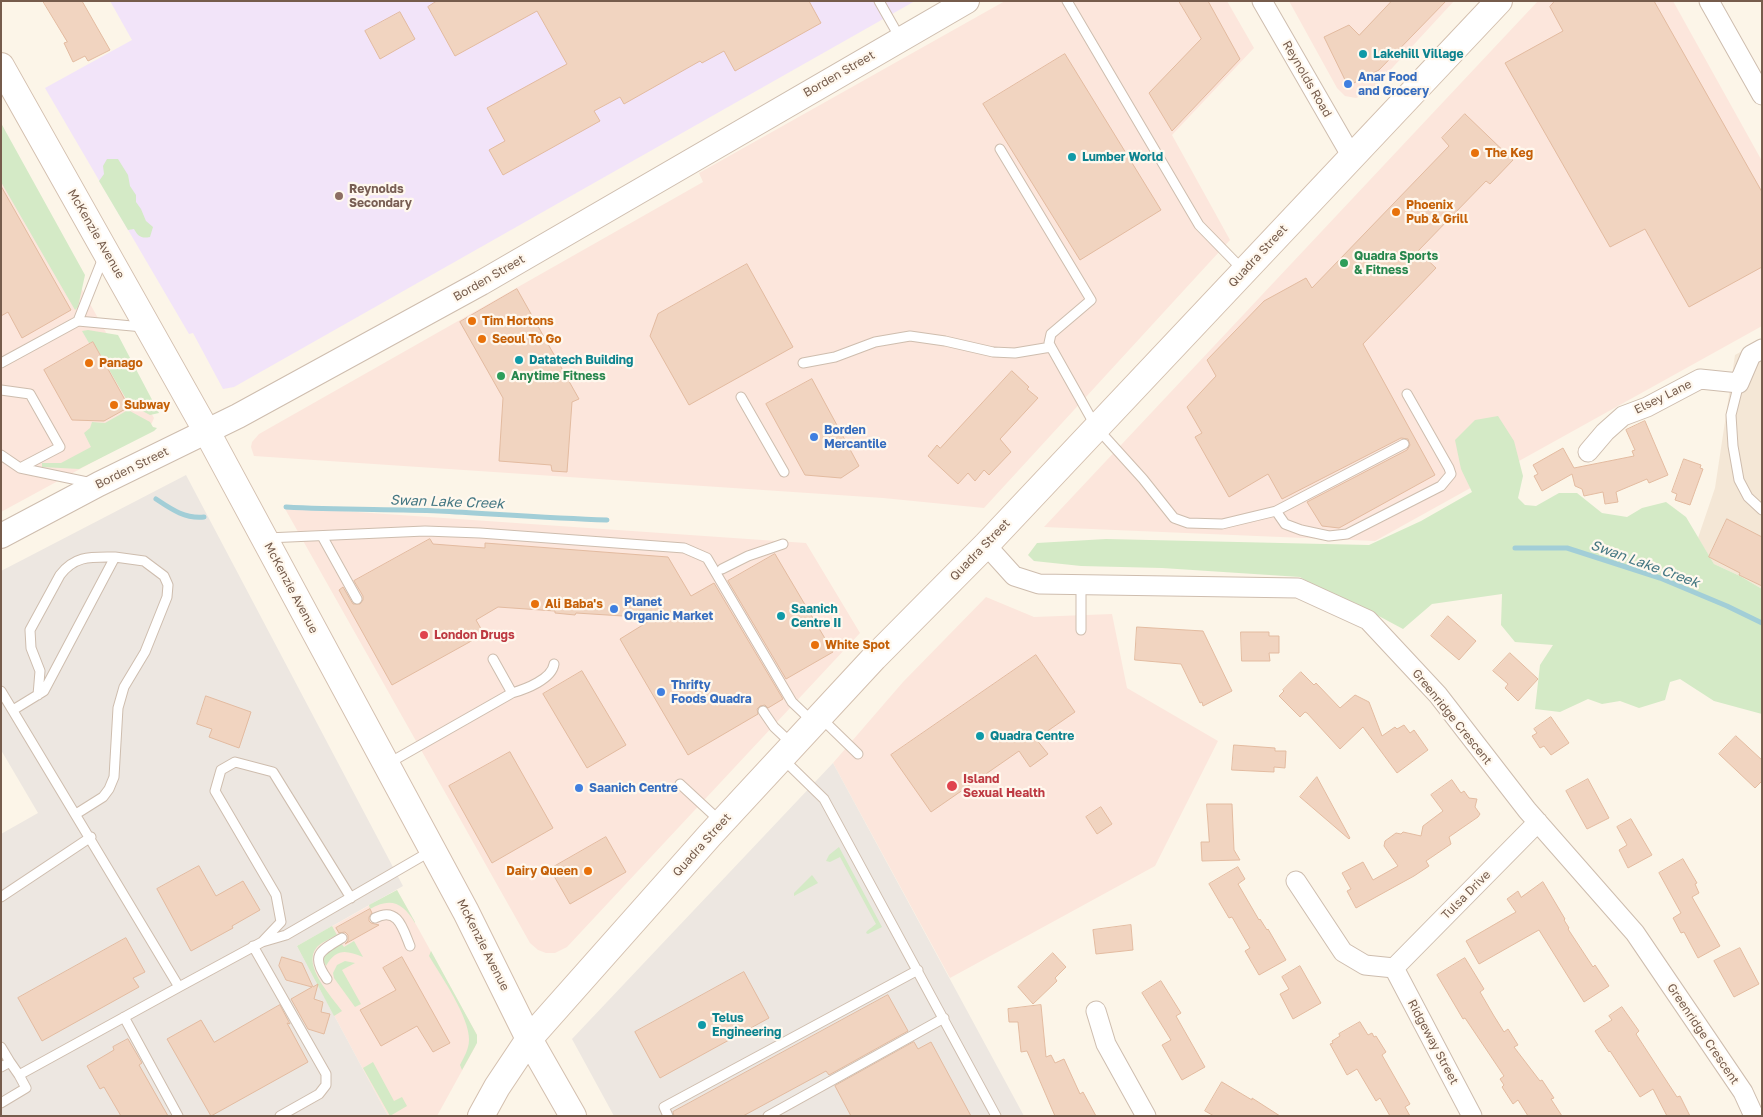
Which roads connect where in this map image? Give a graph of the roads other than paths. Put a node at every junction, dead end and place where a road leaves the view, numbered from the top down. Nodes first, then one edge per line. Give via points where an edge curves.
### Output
1 (880, 1) edge
2 (967, 1) edge
3 (1067, 1) edge
4 (1262, 1) edge
5 (1499, 1) edge
6 (1708, 1) edge
7 (900, 39) junction
8 (1, 66) edge
9 (1762, 96) edge
10 (1000, 149) dead end
11 (1352, 157) junction
12 (106, 250) junction
13 (1244, 271) junction
14 (78, 320) junction
15 (149, 328) junction
16 (1051, 347) junction
17 (1762, 349) edge
18 (1, 363) edge
19 (803, 363) dead end
20 (1739, 383) junction
21 (1, 390) edge
22 (1407, 394) dead end
23 (741, 397) dead end
24 (1096, 427) junction
25 (207, 432) junction
26 (1404, 444) dead end
27 (1588, 452) dead end
28 (1, 456) edge
29 (20, 468) junction
30 (784, 472) dead end
31 (99, 484) junction
32 (1762, 510) edge
33 (1276, 511) junction
34 (1, 536) edge
35 (319, 536) junction
36 (264, 538) junction
37 (783, 544) dead end
38 (986, 545) junction
39 (115, 557) junction
40 (722, 569) dead end
41 (1081, 585) junction
42 (357, 599) dead end
43 (1081, 630) dead end
44 (493, 659) dead end
45 (554, 664) dead end
46 (1, 691) edge
47 (512, 694) junction
48 (38, 696) junction
49 (13, 710) junction
50 (763, 711) dead end
51 (817, 720) junction
52 (788, 751) junction
53 (858, 754) dead end
54 (386, 764) junction
55 (680, 784) dead end
56 (76, 814) junction
57 (722, 822) junction
58 (1538, 822) junction
59 (91, 838) junction
60 (433, 850) junction
61 (1296, 881) dead end
62 (1, 897) edge
63 (350, 898) junction
64 (375, 918) dead end
65 (342, 938) dead end
66 (262, 942) junction
67 (253, 946) junction
68 (410, 946) dead end
69 (1394, 968) junction
70 (918, 970) junction
71 (327, 979) dead end
72 (179, 987) junction
73 (1096, 1011) dead end
74 (124, 1017) junction
75 (944, 1018) junction
76 (529, 1039) junction
77 (1, 1047) edge
78 (10, 1062) junction
79 (1, 1067) edge
80 (19, 1075) junction
81 (1, 1103) edge
82 (178, 1116) edge
83 (280, 1116) edge
84 (481, 1116) edge
85 (573, 1116) edge
86 (668, 1116) edge
87 (768, 1116) edge
88 (996, 1116) edge
89 (1146, 1116) edge
90 (1472, 1116) edge
91 (1754, 1116) edge

1 - 7 lane
2 - 7 street, Borden Street
3 - 13 lane via 1199,225
4 - 11 street, Reynolds Road
5 - 11 main road, Quadra Street
6 - 9 street
7 - 25 street, Borden Street via 481,283
8 - 12 main road, McKenzie Avenue
10 - 16 lane via 1091,300 1051,334
11 - 13 main road, Quadra Street
12 - 14 lane
12 - 15 main road, McKenzie Avenue
13 - 24 main road, Quadra Street
14 - 15 lane
14 - 18 lane
15 - 25 main road, McKenzie Avenue
16 - 19 lane via 993,352 910,336 875,342 835,357
16 - 24 lane
17 - 20 street via 1751,355
20 - 27 street, Elsey Lane via 1700,378 1647,407 1623,416
20 - 32 lane via 1731,415 1739,480 1748,497
21 - 29 lane via 30,394 60,447
22 - 33 lane via 1449,468 1451,474 1440,486 1346,534 1329,536 1301,530 1285,524
23 - 30 lane
24 - 33 lane via 1174,518 1188,523 1222,524
24 - 38 main road, Quadra Street
25 - 31 street, Borden Street
25 - 36 main road, McKenzie Avenue
26 - 33 lane
28 - 29 lane
29 - 31 lane
31 - 34 street, Borden Street
35 - 36 lane
35 - 42 lane
35 - 51 lane via 425,531 684,548 707,558 792,702
36 - 54 main road, McKenzie Avenue
37 - 40 lane
38 - 41 street, Greenridge Crescent via 1014,576 1039,584
38 - 51 main road, Quadra Street
39 - 48 lane via 44,691
39 - 48 lane via 86,558 71,563 60,575 33,624 29,639 40,671
39 - 56 lane via 144,561 164,576 168,597 145,652 124,687 118,708 114,777 109,789 103,797
41 - 43 lane
41 - 58 street, Greenridge Crescent via 1298,588 1368,620 1438,696
44 - 47 lane
45 - 47 lane via 546,676 527,689
46 - 49 lane
47 - 54 lane
48 - 49 lane
49 - 56 lane
50 - 52 lane
51 - 52 main road, Quadra Street
51 - 53 lane
52 - 57 main road, Quadra Street
52 - 70 lane via 824,798
54 - 60 main road, McKenzie Avenue
55 - 57 lane
56 - 59 lane
57 - 76 main road, Quadra Street
58 - 69 street, Tulsa Drive
58 - 91 street, Greenridge Crescent via 1635,933 1743,1092
59 - 62 lane
59 - 72 lane
60 - 63 lane
60 - 76 main road, McKenzie Avenue
61 - 69 street via 1343,952 1365,965
63 - 66 lane via 286,935
63 - 66 lane via 273,772 235,762 220,770 215,792 276,896 280,922
64 - 68 lane via 395,917 402,925
65 - 71 lane via 323,950 318,958 319,968
66 - 67 lane
67 - 72 lane
67 - 83 lane via 326,1074 326,1085 319,1094
69 - 90 street, Ridgeway Street
70 - 75 lane
70 - 86 lane via 664,1107
72 - 74 lane
73 - 89 street via 1106,1044
74 - 80 lane
74 - 82 lane
75 - 87 lane
75 - 88 lane
76 - 84 main road, Quadra Street
76 - 85 main road, McKenzie Avenue
77 - 78 lane
78 - 79 lane
78 - 80 lane
80 - 81 lane via 26,1088

